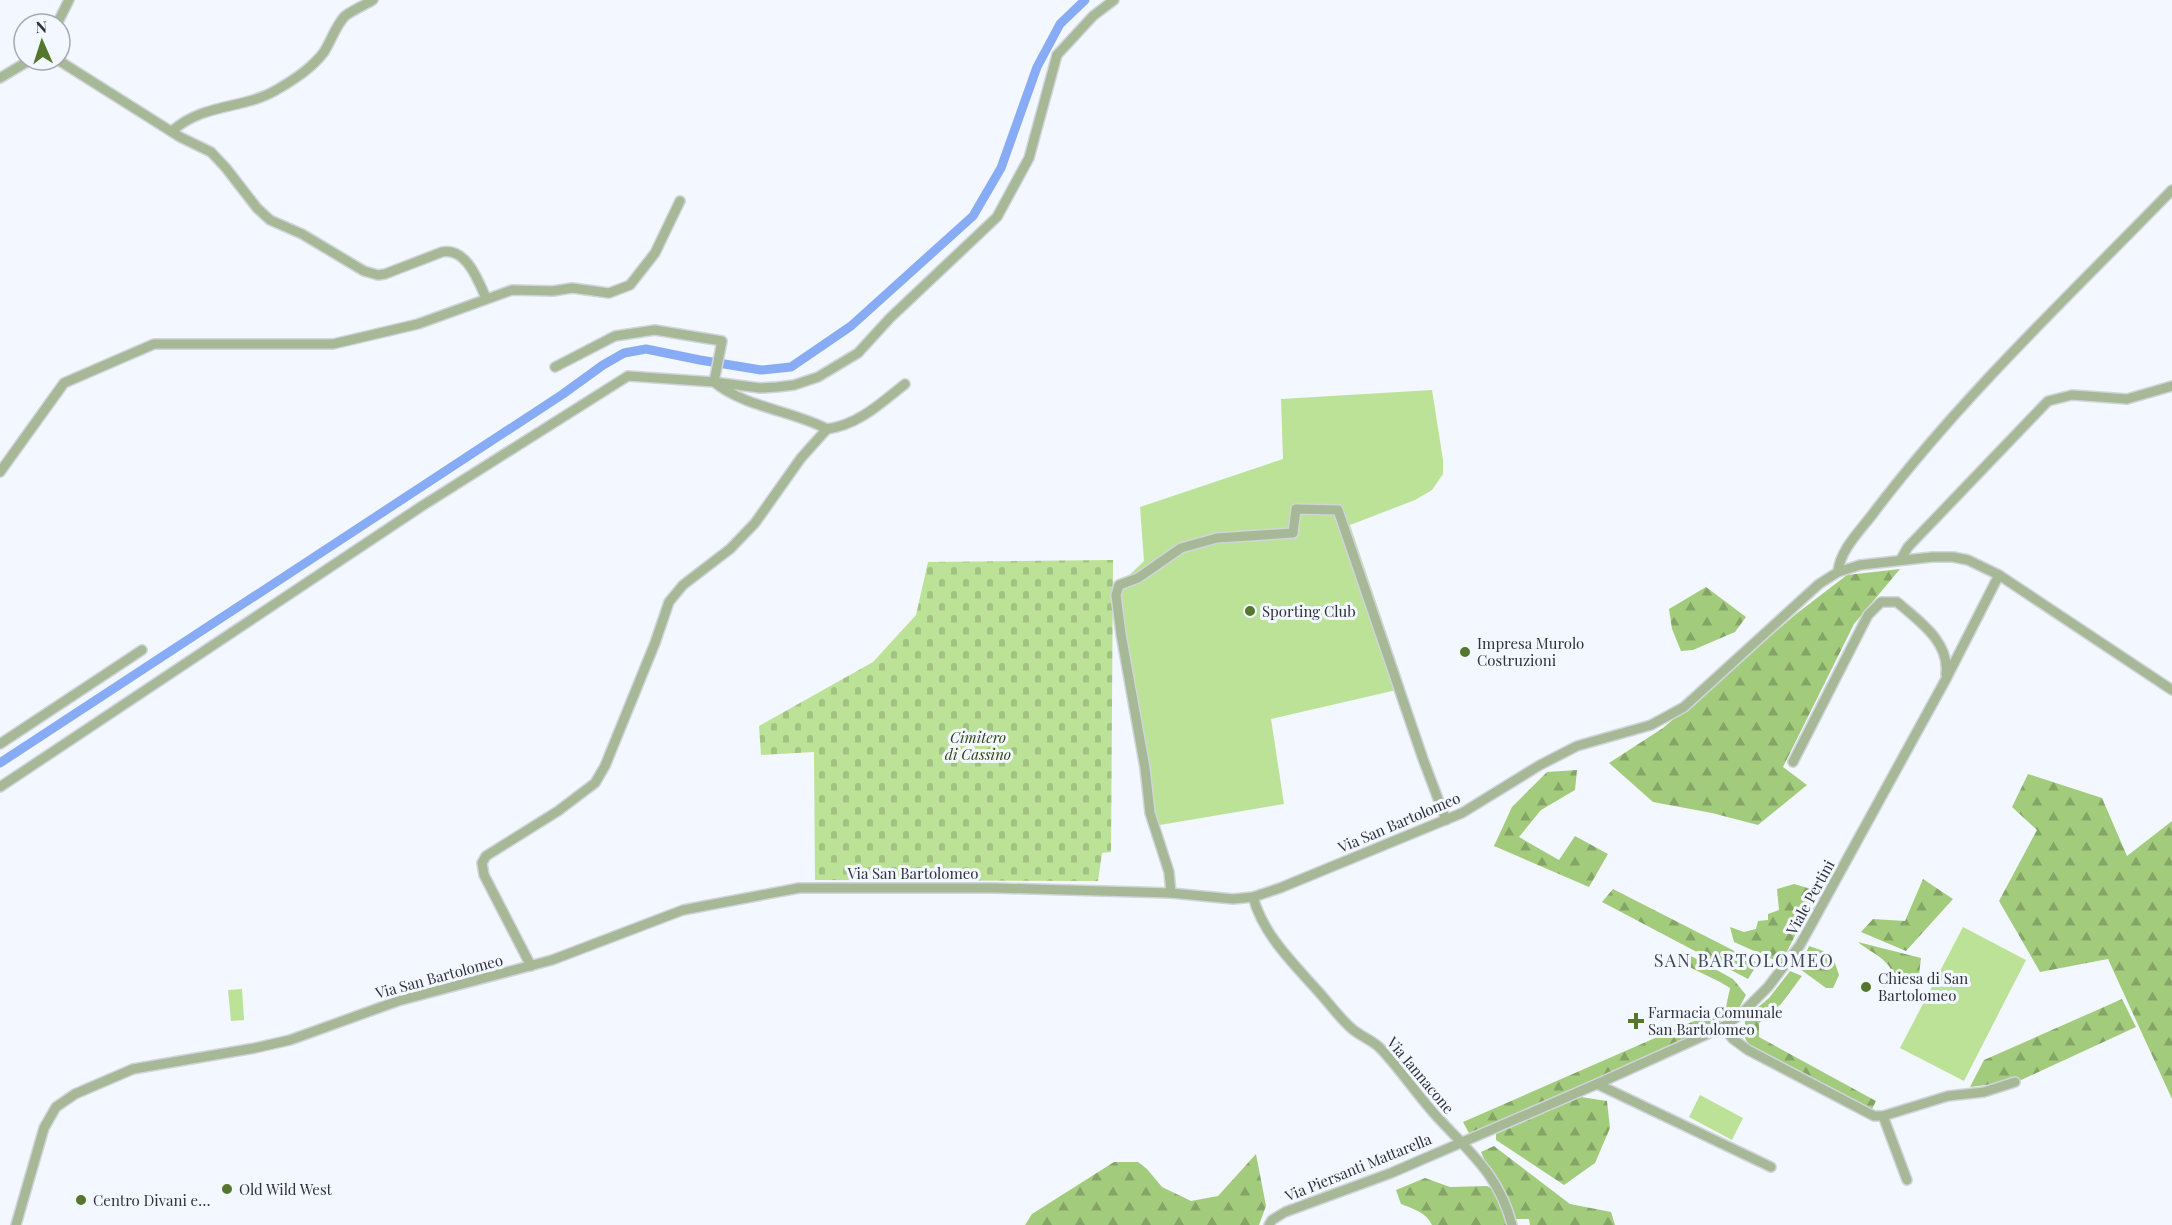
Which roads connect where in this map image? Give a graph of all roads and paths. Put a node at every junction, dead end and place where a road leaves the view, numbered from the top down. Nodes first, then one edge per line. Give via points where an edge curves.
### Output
1 (373, 0) edge
2 (1114, 0) edge
3 (72, 69) edge
4 (172, 131) junction
5 (2172, 190) edge
6 (680, 201) dead end
7 (486, 298) junction
8 (555, 367) dead end
9 (714, 382) junction
10 (905, 384) dead end
11 (2172, 386) edge
12 (827, 429) junction
13 (0, 471) edge
14 (1901, 559) junction
15 (1838, 572) junction
16 (1999, 575) junction
17 (142, 650) dead end
18 (1946, 679) junction
19 (2172, 690) edge
20 (0, 744) edge
21 (1793, 762) dead end
22 (0, 787) edge
23 (1446, 820) junction
24 (1171, 893) junction
25 (1252, 897) junction
26 (531, 966) junction
27 (1723, 1026) junction
28 (2015, 1082) dead end
29 (1597, 1084) junction
30 (1883, 1116) junction
31 (1461, 1141) junction
32 (1771, 1167) dead end
33 (1907, 1180) dead end
34 (16, 1225) edge
35 (1269, 1225) edge
36 (1512, 1225) edge

1 - 4 street via 345,17 313,64 276,91 204,111
2 - 9 street via 1093,16 1057,56 1029,159 997,217 858,352 819,377 794,385 760,388
3 - 4 street
4 - 7 street via 211,152 270,220 364,271 378,275 453,251 462,256
5 - 15 street via 1913,460 1846,548
6 - 7 street via 655,253 630,285 609,293 519,288
7 - 13 street via 418,324 333,344 154,344 64,383
8 - 9 street via 615,336 655,330 722,341
9 - 12 street via 728,393
9 - 22 street via 628,376 422,506
10 - 12 street via 869,413 839,428
11 - 14 street via 2127,399 2072,395 2048,401 1908,547
12 - 26 street via 801,458 755,523 730,549 683,585 669,602 595,783 486,856 482,863 484,875
14 - 15 street
14 - 16 street via 1953,557
15 - 23 street, Via San Bartolomeo via 1819,584 1684,706 1652,725 1578,746
16 - 18 street, Viale Pertini
16 - 19 street
17 - 20 street
18 - 21 street via 1948,661 1937,639 1897,602 1881,602 1868,615
18 - 27 street, Viale Pertini via 1800,945 1768,987
23 - 24 street via 1338,510 1296,509 1293,532 1216,538 1181,548 1138,578 1119,585 1116,595 1121,634 1150,813 1169,872
23 - 25 street, Via San Bartolomeo
24 - 25 street, Via San Bartolomeo via 1214,899
24 - 26 street, Via San Bartolomeo via 799,888 683,910
25 - 31 street, Via Iannacone via 1278,946 1351,1028 1379,1047
26 - 34 street, Via San Bartolomeo via 398,1001 290,1040 134,1070 75,1094 56,1107 44,1128
27 - 29 street, Viale Pertini
27 - 30 street via 1748,1050 1874,1116
28 - 30 street via 1984,1092 1948,1096
29 - 31 street, Viale Pertini
29 - 32 street
30 - 33 street
31 - 35 street, Via Piersanti Mattarella via 1350,1190 1285,1212
31 - 36 street, Via Iannacone via 1501,1192

